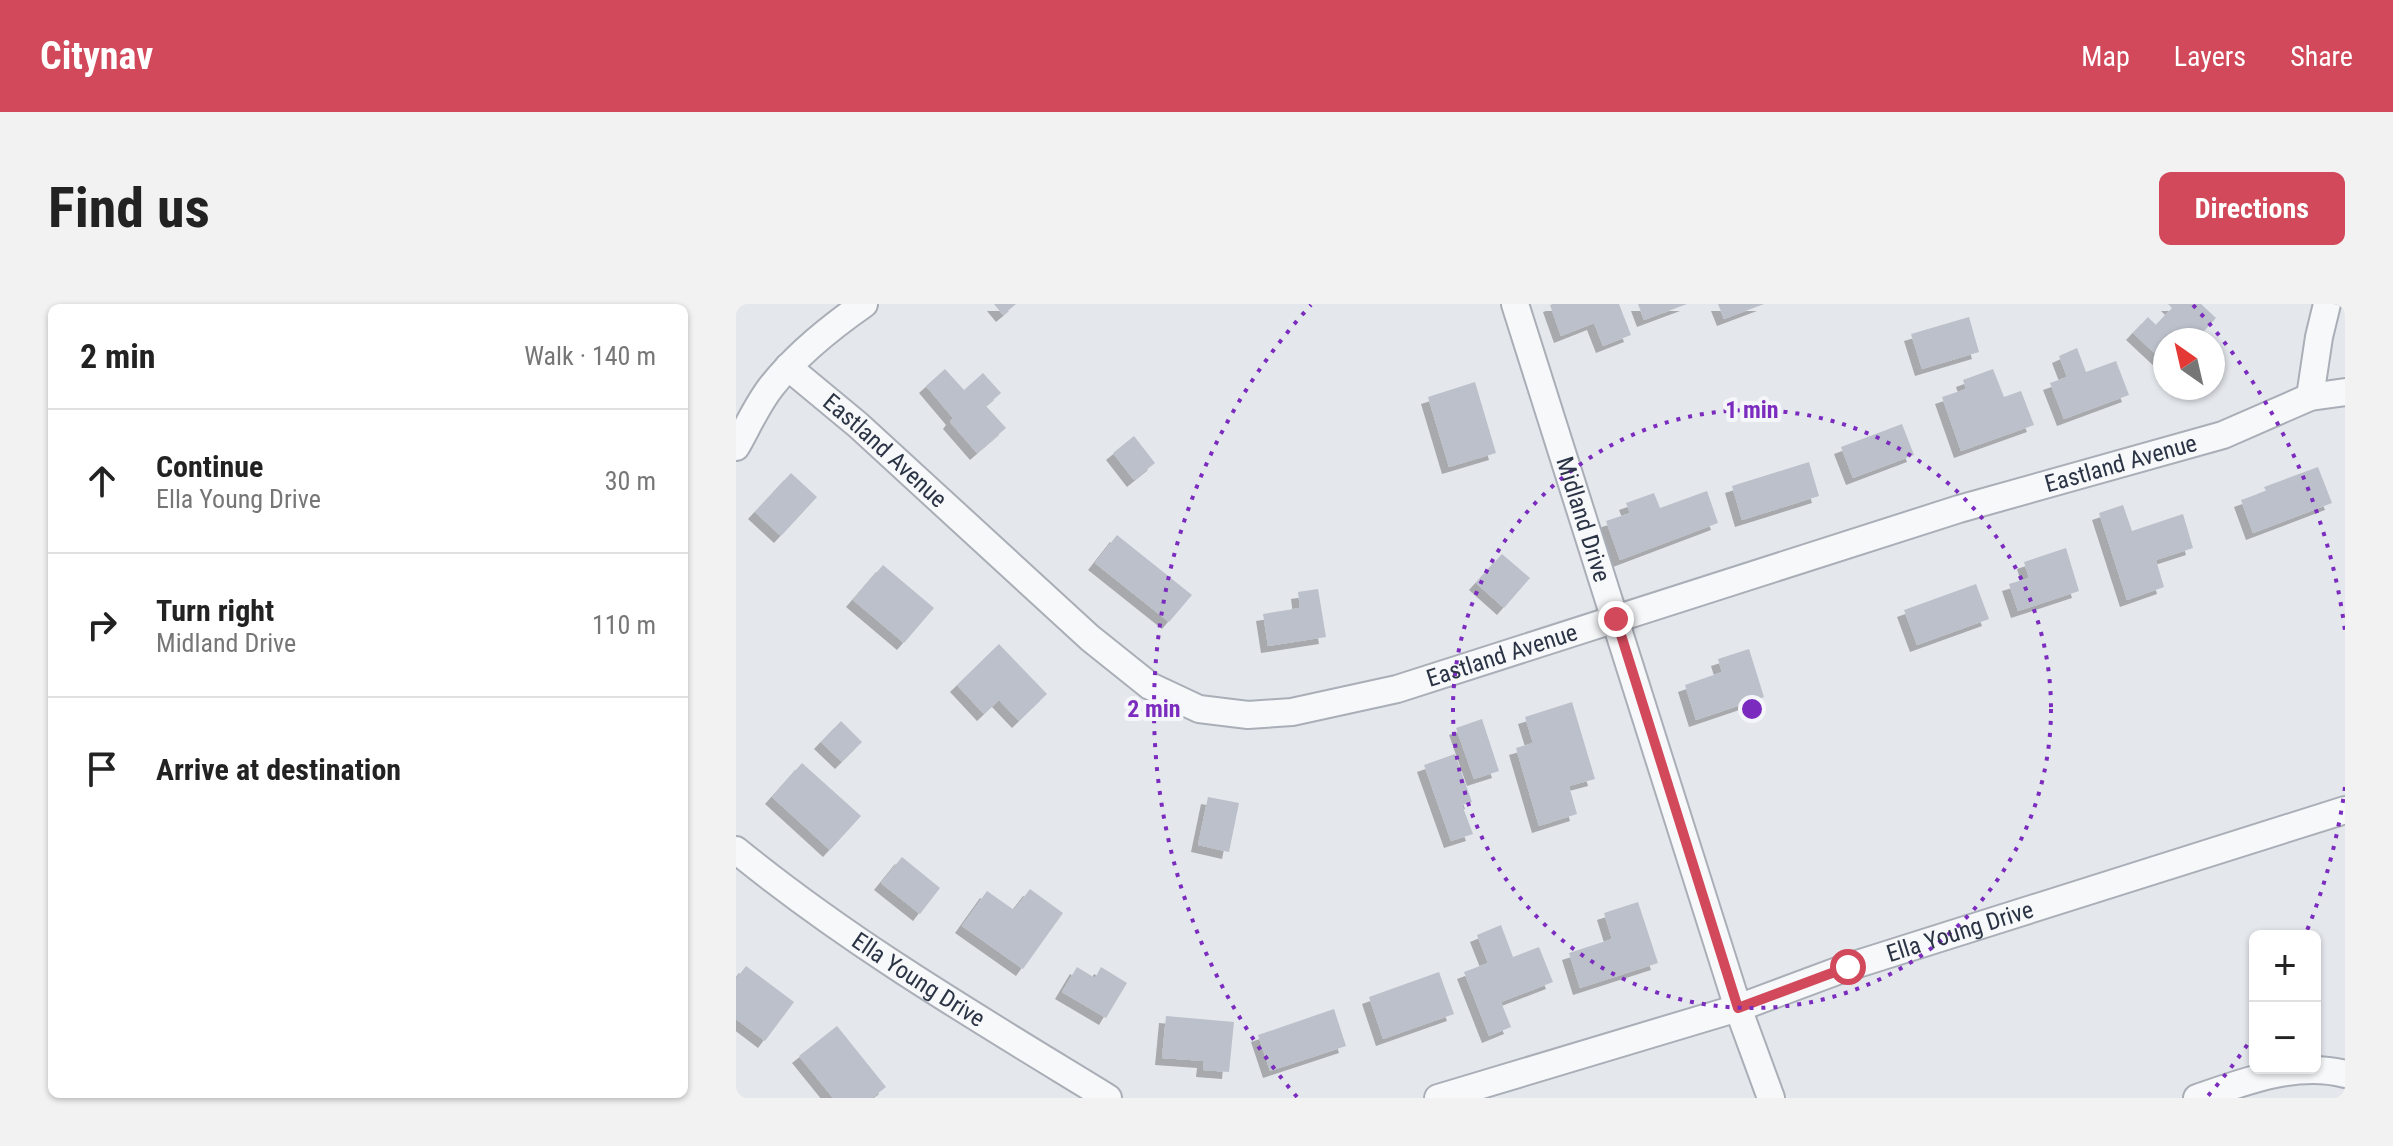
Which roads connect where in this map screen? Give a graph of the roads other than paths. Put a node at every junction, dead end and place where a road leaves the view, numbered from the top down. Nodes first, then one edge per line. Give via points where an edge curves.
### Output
1 (864, 304) edge
2 (1515, 304) edge
3 (2327, 304) edge
4 (788, 367) junction
5 (2345, 392) edge
6 (2310, 397) junction
7 (736, 447) edge
8 (1616, 619) junction
9 (2345, 810) edge
10 (736, 850) edge
11 (1738, 1008) junction
12 (2345, 1074) edge
13 (1108, 1098) edge
14 (1438, 1098) edge
15 (1771, 1098) edge
16 (2197, 1098) edge

1 - 4 street
2 - 8 street, Midland Drive
3 - 6 street
4 - 7 street
4 - 8 street, Eastland Avenue via 1090,638 1150,686 1199,709 1248,715 1307,709 1397,689
5 - 6 street, Eastland Avenue
6 - 8 street, Eastland Avenue via 2223,435 1959,509
8 - 11 street, Midland Drive
9 - 11 street, Ella Young Drive via 1848,967
10 - 13 street, Ella Young Drive via 777,884 938,993
11 - 14 street, Ella Young Drive
11 - 15 street, Midland Drive
12 - 16 street via 2306,1069 2245,1081

